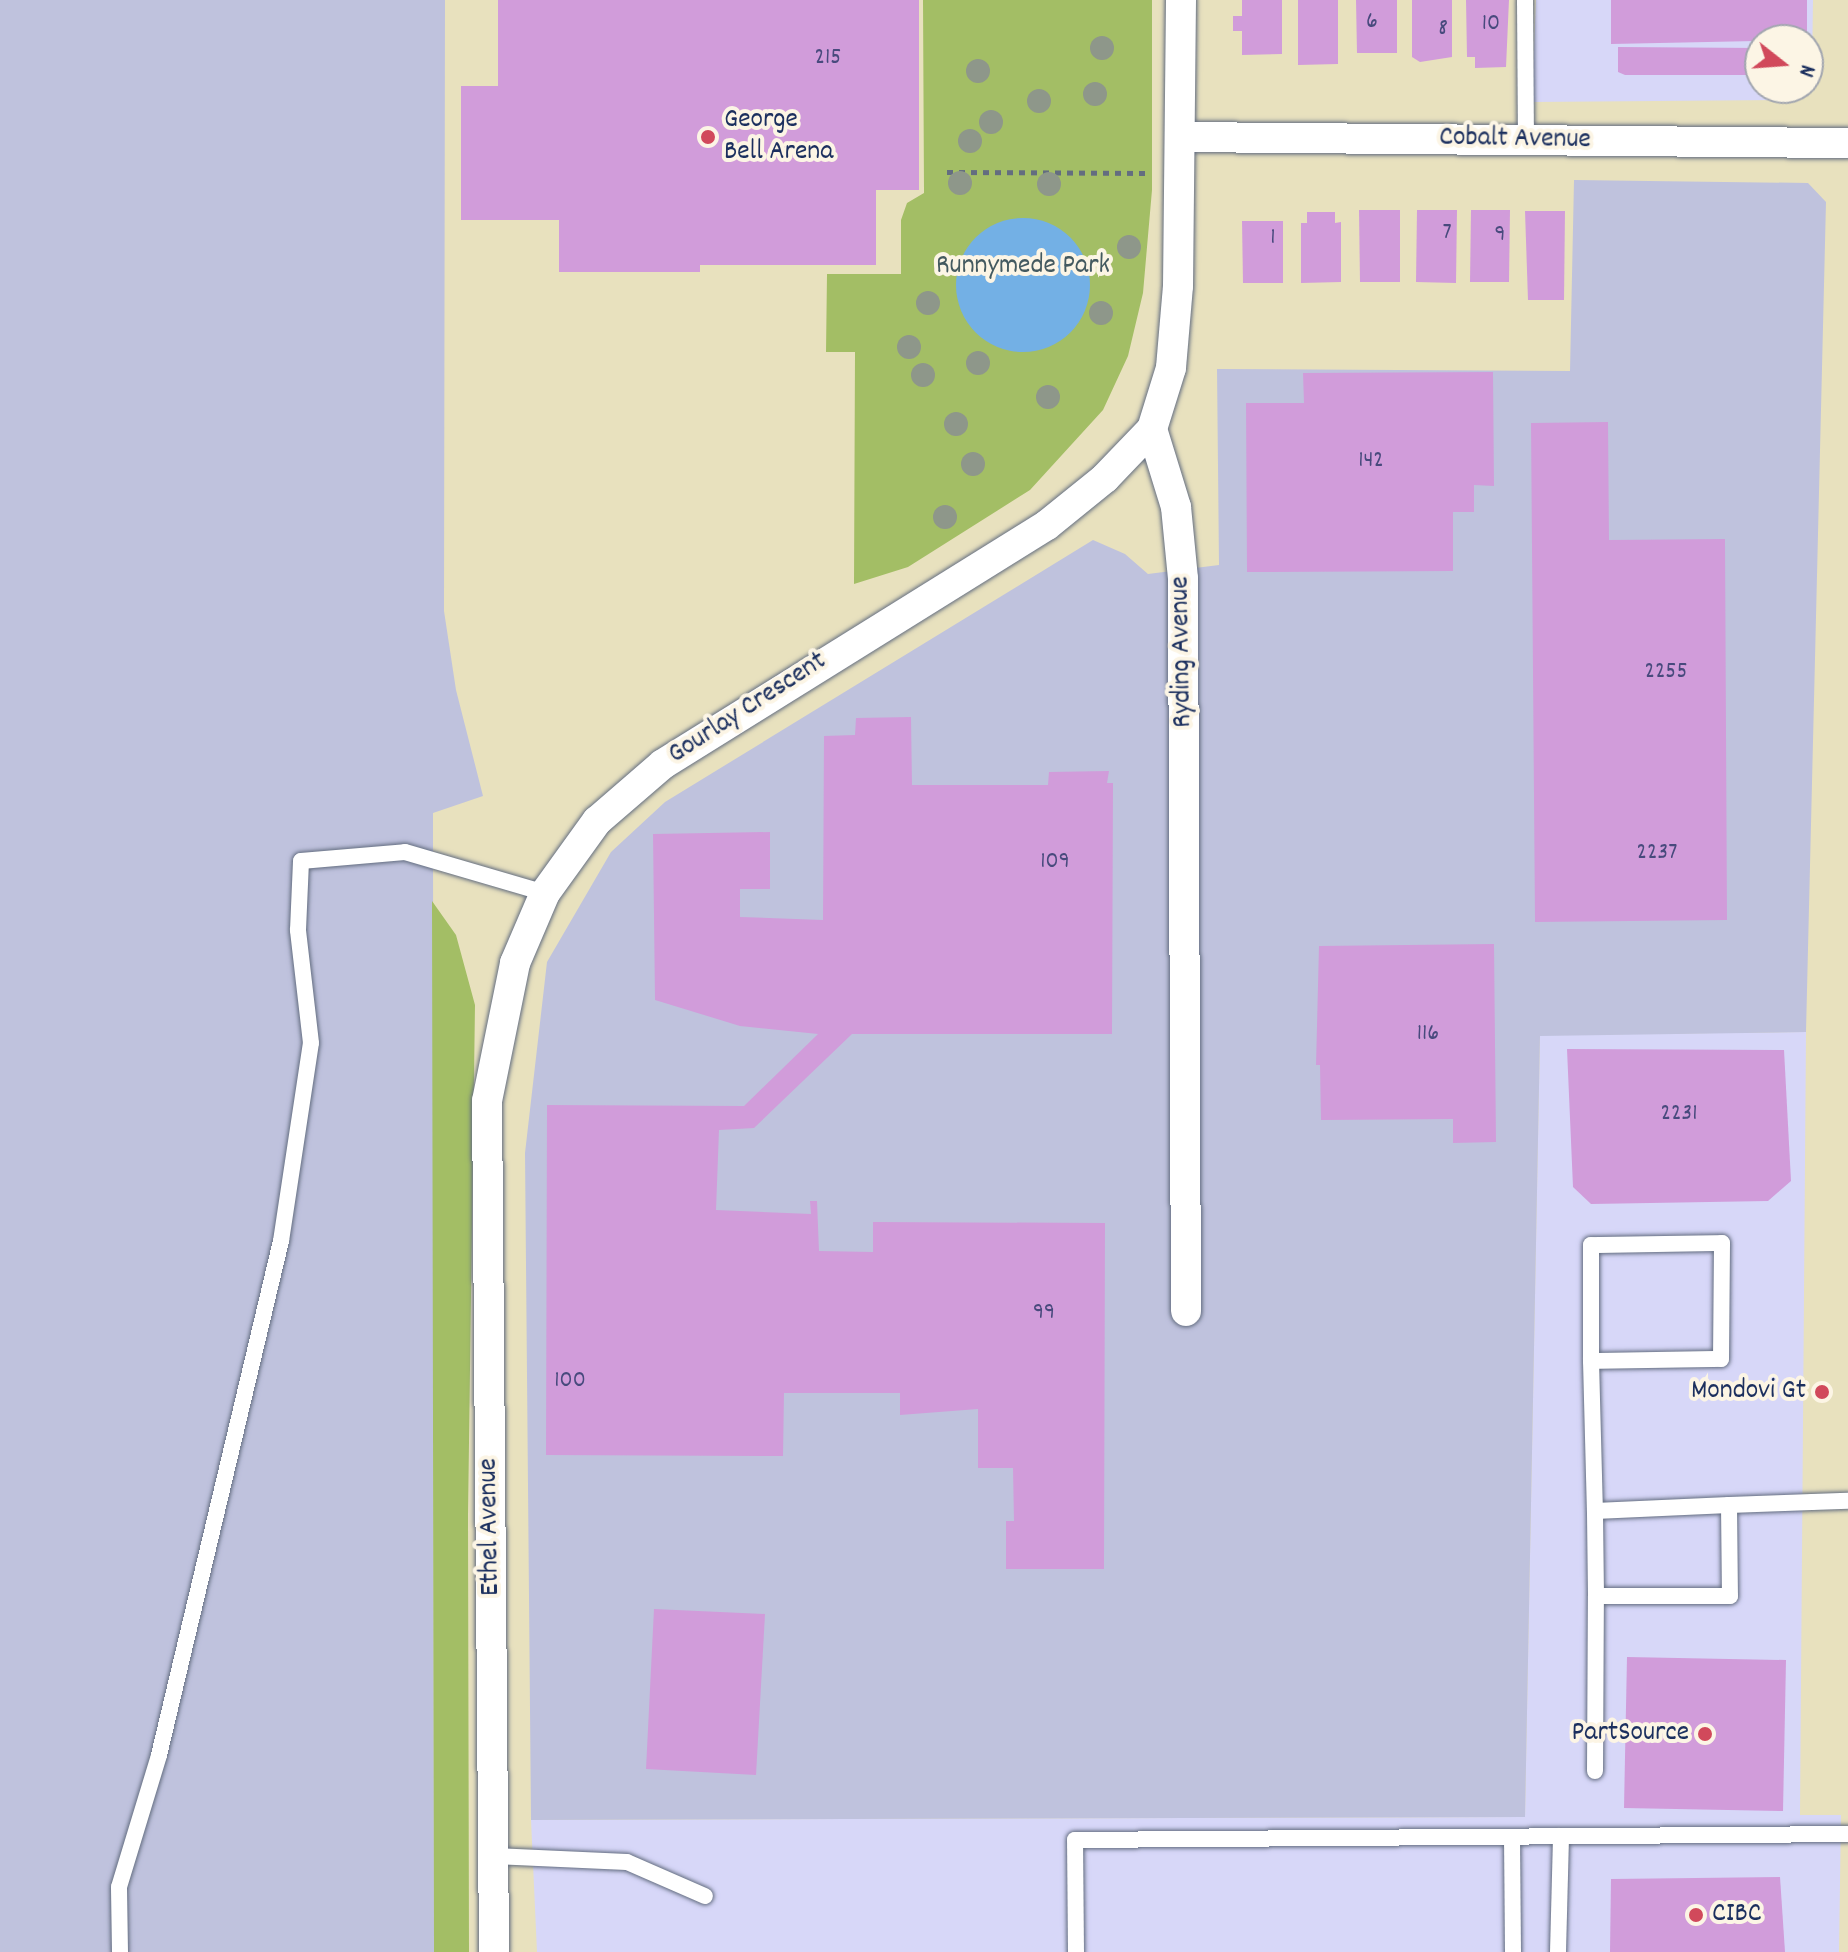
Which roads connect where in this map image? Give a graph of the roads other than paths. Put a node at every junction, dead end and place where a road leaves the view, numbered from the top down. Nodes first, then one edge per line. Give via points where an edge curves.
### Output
1 (1181, 0) edge
2 (1525, 0) edge
3 (1181, 137) junction
4 (1526, 140) junction
5 (1848, 143) edge
6 (1152, 429) junction
7 (545, 893) junction
8 (487, 1101) joint
9 (1186, 1311) dead end
10 (1591, 1361) junction
11 (1848, 1501) edge
12 (1729, 1505) junction
13 (1595, 1511) junction
14 (1596, 1596) junction
15 (1595, 1771) dead end
16 (1848, 1834) edge
17 (1561, 1836) junction
18 (1512, 1837) junction
19 (494, 1856) junction
20 (705, 1896) dead end
21 (120, 1952) edge
22 (494, 1952) edge
23 (1076, 1952) edge
24 (1513, 1952) edge
25 (1558, 1952) edge

1 - 3 street
2 - 4 lane
3 - 4 street, Cobalt Avenue
3 - 6 street via 1171,368
4 - 5 street, Cobalt Avenue
6 - 7 street, Gourlay Crescent via 1105,478 1047,525 663,764 597,821
6 - 9 street, Ryding Avenue via 1176,507 1183,579
7 - 8 street, Gourlay Crescent via 515,963
7 - 21 lane via 405,852 301,861 298,930 311,1043 281,1241 159,1755 119,1887
8 - 19 street, Ethel Avenue
10 - 10 lane via 1591,1245 1722,1243 1721,1359
10 - 13 lane
11 - 12 lane
12 - 13 lane
12 - 14 lane via 1730,1596
13 - 14 lane
14 - 15 lane
16 - 17 lane
17 - 18 lane
17 - 25 lane
18 - 23 lane via 1075,1840
18 - 24 lane
19 - 20 lane via 627,1862
19 - 22 street, Ethel Avenue

